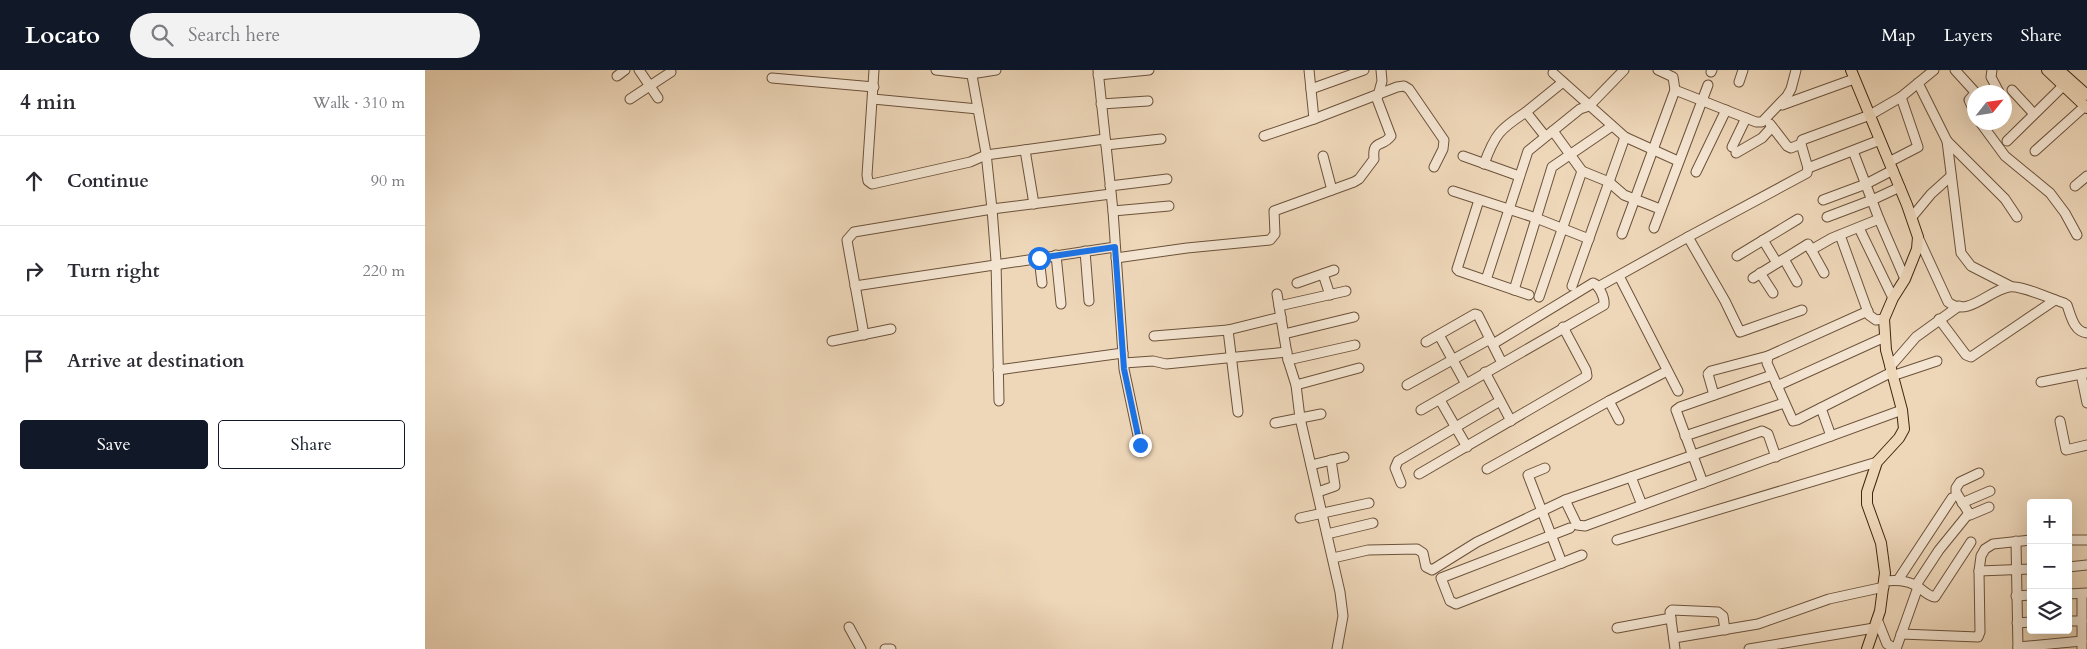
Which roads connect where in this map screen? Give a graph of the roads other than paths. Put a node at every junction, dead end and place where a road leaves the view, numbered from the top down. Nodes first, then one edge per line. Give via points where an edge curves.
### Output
1 (625, 70) edge
2 (639, 70) edge
3 (875, 70) edge
4 (935, 70) edge
5 (996, 70) edge
6 (1149, 70) edge
7 (1309, 70) edge
8 (1364, 70) edge
9 (1381, 70) edge
10 (1623, 70) edge
11 (1658, 70) edge
12 (1743, 70) edge
13 (1796, 70) edge
14 (1935, 70) edge
15 (1955, 70) edge
16 (1992, 70) edge
17 (2047, 70) edge
18 (2059, 70) edge
19 (671, 72) dead end
20 (971, 72) edge
21 (1098, 72) edge
22 (1553, 73) dead end
23 (1853, 74) edge
24 (617, 76) dead end
25 (772, 78) dead end
26 (1563, 82) junction
27 (1739, 82) dead end
28 (1919, 83) junction
29 (1708, 85) dead end
30 (1968, 85) edge
31 (1996, 85) edge
32 (650, 86) junction
33 (2063, 86) junction
34 (873, 87) junction
35 (1311, 89) junction
36 (1675, 90) junction
37 (2012, 90) dead end
38 (2087, 95) edge
39 (1377, 96) junction
40 (1901, 97) junction
41 (658, 98) dead end
42 (873, 99) junction
43 (630, 100) dead end
44 (1701, 100) junction
45 (1148, 101) dead end
46 (1101, 104) junction
47 (1783, 105) dead end
48 (1589, 106) junction
49 (2086, 107) edge
50 (978, 109) junction
51 (1725, 110) junction
52 (1526, 112) junction
53 (2034, 114) junction
54 (1869, 115) junction
55 (1746, 118) junction
56 (1314, 119) junction
57 (1612, 126) junction
58 (1986, 130) edge
59 (1549, 134) junction
60 (1264, 136) dead end
61 (1625, 137) junction
62 (1161, 139) dead end
63 (1880, 140) junction
64 (1947, 141) junction
65 (2007, 141) dead end
66 (1106, 142) junction
67 (1801, 144) junction
68 (1025, 150) junction
69 (1653, 151) junction
70 (1853, 151) junction
71 (2035, 151) dead end
72 (986, 155) junction
73 (1569, 155) junction
74 (1323, 156) dead end
75 (1463, 156) dead end
76 (1678, 161) junction
77 (1485, 164) junction
78 (1434, 166) dead end
79 (1891, 166) junction
80 (1808, 168) junction
81 (1583, 171) junction
82 (1696, 172) dead end
83 (1519, 176) junction
84 (1951, 176) junction
85 (2087, 176) edge
86 (1167, 180) dead end
87 (1609, 182) junction
88 (1866, 184) junction
89 (2075, 186) dead end
90 (1900, 187) junction
91 (1111, 190) junction
92 (1332, 190) junction
93 (1453, 191) dead end
94 (1634, 199) junction
95 (1479, 200) junction
96 (1823, 200) dead end
97 (1872, 200) junction
98 (1034, 204) junction
99 (1169, 206) dead end
100 (1508, 208) junction
101 (992, 209) junction
102 (1660, 209) junction
103 (1113, 211) junction
104 (1827, 217) dead end
105 (1912, 217) junction
106 (2017, 217) dead end
107 (1536, 218) junction
108 (1799, 219) dead end
109 (1879, 220) junction
110 (1562, 228) junction
111 (1654, 228) dead end
112 (1859, 228) junction
113 (1622, 234) dead end
114 (1840, 235) junction
115 (2077, 235) dead end
116 (1688, 236) junction
117 (1918, 237) junction
118 (1589, 239) junction
119 (1763, 240) junction
120 (1115, 247) junction
121 (1811, 250) junction
122 (1085, 251) junction
123 (1056, 255) junction
124 (1737, 256) dead end
125 (1039, 258) junction
126 (1116, 258) junction
127 (1781, 261) junction
128 (996, 264) junction
129 (1334, 270) dead end
130 (1823, 273) dead end
131 (1323, 274) junction
132 (1619, 276) junction
133 (1905, 279) junction
134 (1485, 280) junction
135 (1797, 282) dead end
136 (1042, 283) dead end
137 (1297, 283) dead end
138 (855, 286) junction
139 (1573, 286) dead end
140 (2010, 286) junction
141 (1598, 287) junction
142 (1514, 290) junction
143 (1346, 291) dead end
144 (1773, 293) dead end
145 (1277, 294) dead end
146 (1329, 295) junction
147 (1529, 295) dead end
148 (1539, 297) dead end
149 (1893, 298) junction
150 (2055, 300) junction
151 (1089, 301) dead end
152 (1061, 304) dead end
153 (1279, 306) junction
154 (1959, 306) junction
155 (1802, 310) dead end
156 (1868, 311) junction
157 (1281, 317) junction
158 (1354, 317) dead end
159 (1884, 319) junction
160 (1939, 319) junction
161 (1563, 327) junction
162 (891, 329) dead end
163 (1229, 330) junction
164 (2087, 333) edge
165 (1284, 334) junction
166 (864, 335) junction
167 (1439, 335) junction
168 (1154, 336) dead end
169 (1885, 337) junction
170 (832, 341) dead end
171 (1491, 341) junction
172 (1426, 342) dead end
173 (1355, 345) dead end
174 (1123, 353) junction
175 (1287, 356) junction
176 (1768, 356) junction
177 (1232, 358) junction
178 (1452, 360) junction
179 (1937, 361) dead end
180 (1124, 363) junction
181 (1503, 363) junction
182 (1359, 368) dead end
183 (998, 370) junction
184 (1667, 371) junction
185 (1485, 372) junction
186 (1891, 372) junction
187 (2084, 374) edge
188 (1772, 375) junction
189 (2041, 382) dead end
190 (1297, 384) junction
191 (1466, 384) junction
192 (1407, 385) dead end
193 (1777, 386) junction
194 (1678, 391) dead end
195 (1714, 395) junction
196 (1440, 400) junction
197 (999, 401) dead end
198 (1500, 401) junction
199 (1609, 401) junction
200 (1784, 402) junction
201 (2087, 403) edge
202 (1821, 408) junction
203 (1421, 410) dead end
204 (1902, 410) junction
205 (1238, 412) dead end
206 (1321, 414) dead end
207 (1300, 418) junction
208 (1619, 420) dead end
209 (1511, 421) junction
210 (2060, 421) dead end
211 (1275, 423) dead end
212 (1455, 427) junction
213 (1685, 436) junction
214 (1831, 436) junction
215 (1140, 445) dead end
216 (2087, 445) edge
217 (1467, 447) junction
218 (1691, 454) junction
219 (1344, 457) dead end
220 (1776, 457) junction
221 (1331, 460) junction
222 (1877, 462) junction
223 (1311, 465) junction
224 (1545, 468) dead end
225 (1487, 469) dead end
226 (1979, 473) dead end
227 (1419, 474) dead end
228 (1631, 477) junction
229 (1401, 483) dead end
230 (1703, 483) junction
231 (1990, 491) dead end
232 (1318, 492) junction
233 (1952, 498) dead end
234 (1565, 500) junction
235 (1369, 502) dead end
236 (1962, 503) junction
237 (1642, 505) junction
238 (1989, 507) dead end
239 (1542, 510) junction
240 (1323, 513) junction
241 (1969, 513) junction
242 (1300, 518) dead end
243 (1373, 523) dead end
244 (1570, 528) dead end
245 (1327, 534) junction
246 (1552, 535) junction
247 (1617, 540) dead end
248 (2072, 540) edge
249 (2087, 540) edge
250 (2027, 541) edge
251 (1971, 542) dead end
252 (2016, 542) junction
253 (1582, 555) dead end
254 (1333, 558) junction
255 (1562, 563) junction
256 (2087, 565) edge
257 (2072, 567) edge
258 (2027, 569) edge
259 (2016, 570) junction
260 (1979, 571) junction
261 (1898, 580) junction
262 (1884, 584) junction
263 (1917, 586) junction
264 (2085, 593) edge
265 (2072, 594) edge
266 (2027, 595) edge
267 (2016, 596) junction
268 (1671, 618) junction
269 (2072, 621) edge
270 (2082, 621) junction
271 (2027, 622) edge
272 (2017, 623) junction
273 (1876, 624) junction
274 (849, 627) dead end
275 (1617, 628) dead end
276 (1725, 630) junction
277 (1901, 634) junction
278 (1674, 638) junction
279 (2083, 639) edge
280 (2018, 648) edge
281 (861, 649) edge
282 (885, 649) edge
283 (891, 649) edge
284 (1337, 649) edge
285 (1675, 649) edge
286 (1749, 649) edge
287 (1867, 649) edge
288 (1896, 649) edge

1 - 24 street
2 - 32 street
3 - 34 street
4 - 20 street
5 - 20 street
6 - 21 street
7 - 35 street
8 - 35 street
9 - 39 street via 1382,81
10 - 48 street
11 - 36 street via 1673,78
12 - 27 street
13 - 55 street via 1787,96 1762,122
14 - 28 street
15 - 30 street
16 - 31 street
17 - 33 main road
18 - 38 main road
19 - 32 street
20 - 50 street
21 - 46 street
22 - 26 street
23 - 47 street
23 - 54 main road
25 - 34 street
26 - 48 street
26 - 52 street
28 - 40 street
28 - 64 street
29 - 44 street
32 - 41 street
32 - 43 street
33 - 49 main road
33 - 53 street
34 - 42 street
35 - 56 street
36 - 44 street
36 - 69 street
37 - 53 street
39 - 56 street
39 - 78 street via 1397,87 1409,88 1443,140 1443,149
39 - 92 street via 1391,136 1375,146 1374,158 1359,179
40 - 54 street
40 - 79 street via 1918,147
42 - 50 street
42 - 72 street via 868,181 873,184 957,166
44 - 51 street
44 - 76 street
45 - 46 street
46 - 66 street
48 - 57 street
48 - 59 street via 1580,109
49 - 71 street
50 - 72 street
51 - 55 street
51 - 82 street
52 - 59 street
52 - 77 street via 1499,132
53 - 65 street
54 - 63 main road
54 - 67 street via 1802,140
55 - 67 street via 1734,150 1762,138 1771,125 1787,146 1791,148
56 - 60 street
57 - 61 street
57 - 73 street
58 - 115 street via 2005,156 2050,193
59 - 73 street
59 - 83 street via 1528,151
61 - 69 street
61 - 87 street
62 - 66 street
63 - 70 street
63 - 79 main road
64 - 84 street
64 - 106 street via 2005,199
66 - 68 street
66 - 91 street
67 - 80 street
68 - 72 street
68 - 98 street
69 - 76 street
69 - 94 street
70 - 80 street
70 - 88 street
72 - 101 street
73 - 81 street
73 - 107 street via 1552,167
74 - 92 street
75 - 77 street
76 - 102 street
77 - 83 street
79 - 88 street
79 - 90 main road
80 - 116 street via 1807,173
81 - 87 street
81 - 110 street
83 - 100 street
84 - 105 street
84 - 140 street via 1961,253 1971,266
85 - 89 street
86 - 91 street
87 - 94 street via 1619,192
87 - 118 street
88 - 96 street
88 - 97 street
90 - 97 street
90 - 105 main road
91 - 98 street
91 - 103 street
92 - 126 street via 1273,211 1273,239
93 - 95 street
94 - 102 street
94 - 113 street
95 - 100 street
95 - 134 street via 1457,269
97 - 104 street
97 - 109 street
98 - 101 street
99 - 103 street
100 - 107 street
100 - 134 street
101 - 128 street
101 - 138 street via 854,232 847,240
102 - 111 street
103 - 120 street
105 - 117 main road
107 - 110 street
107 - 142 street
108 - 119 street
109 - 112 street
109 - 133 street
110 - 118 street
110 - 148 street
112 - 114 street
112 - 149 street
114 - 121 street
114 - 156 street
116 - 132 street
116 - 155 street via 1741,332
117 - 133 main road via 1917,249
117 - 154 street via 1948,302
118 - 139 street
119 - 124 street
119 - 127 street
120 - 122 street
120 - 126 street
121 - 127 street via 1808,244
121 - 130 street
122 - 123 street
122 - 151 street
123 - 125 street
123 - 152 street
125 - 128 street
125 - 136 street
126 - 174 street
127 - 135 street
127 - 144 street via 1757,275
128 - 138 street
128 - 183 street
129 - 131 street
131 - 137 street
131 - 146 street
132 - 141 street
132 - 184 street
133 - 149 main road
134 - 142 street
138 - 166 street
140 - 150 street
140 - 154 street via 1976,303
141 - 161 street via 1603,305
141 - 171 street via 1593,283
142 - 147 street
143 - 146 street
145 - 153 street
146 - 153 street
149 - 159 main road
150 - 160 street via 1971,357 1966,355
150 - 164 street via 2067,306 2076,328
153 - 157 street
154 - 160 street
156 - 159 street via 1873,319
156 - 176 street
157 - 163 street
157 - 165 street
158 - 165 street
159 - 169 main road
160 - 186 street via 1916,337
161 - 181 street
161 - 209 street via 1587,376
162 - 166 street
163 - 168 street
163 - 177 street
165 - 175 street
166 - 170 street
167 - 171 street via 1475,314
167 - 172 street
167 - 178 street
169 - 186 main road
169 - 193 street
171 - 178 street
171 - 181 street
173 - 175 street
174 - 180 street
174 - 183 street
175 - 177 street
175 - 190 street
176 - 188 street
176 - 195 street via 1711,371 1708,374
177 - 180 street via 1166,364 1153,361
177 - 205 street
178 - 191 street
178 - 192 street
179 - 186 street
180 - 215 street
181 - 185 street
182 - 190 street
183 - 197 street
184 - 194 street
184 - 199 street
185 - 191 street
185 - 198 street
186 - 202 street
186 - 204 main road
187 - 189 street
187 - 201 street
188 - 193 street
188 - 195 street
190 - 207 street
191 - 196 street
193 - 200 street
195 - 213 street via 1676,410
196 - 203 street
196 - 212 street
198 - 209 street
198 - 212 street
199 - 208 street
199 - 225 street
200 - 202 street via 1793,420
200 - 213 street
202 - 214 street
204 - 214 street
204 - 222 main road via 1902,433
206 - 207 street
207 - 211 street
207 - 223 street
209 - 217 street
210 - 216 street via 2066,450
212 - 217 street
212 - 229 street via 1397,460 1395,468
213 - 218 street
214 - 220 street
217 - 227 street
218 - 220 street via 1761,430 1768,434
218 - 228 street
218 - 230 street
219 - 221 street
220 - 230 street
221 - 223 street
221 - 232 street via 1335,486
222 - 247 street
222 - 262 main road via 1867,492 1867,504 1881,544
223 - 232 street
224 - 239 street via 1528,475
226 - 236 street via 1957,485 1956,492
228 - 234 street
228 - 237 street
230 - 237 street
231 - 236 street
232 - 240 street
233 - 261 street
234 - 237 street via 1580,526
234 - 239 street
235 - 240 street
236 - 241 street
238 - 241 street
239 - 246 street
239 - 254 street via 1477,542 1432,570 1426,567 1423,553 1417,549 1368,550
240 - 242 street
240 - 245 street
241 - 263 street via 1939,550
243 - 245 street
244 - 246 street
245 - 254 street
246 - 255 street
246 - 255 street via 1441,579 1450,600 1456,604
248 - 249 street
250 - 252 street
251 - 263 street via 1935,597
252 - 259 street
252 - 260 street via 1993,544 1985,549
253 - 255 street
254 - 284 street via 1343,616
256 - 257 street
258 - 259 street
259 - 260 street
259 - 267 street
260 - 277 street via 1978,637
261 - 262 street
261 - 263 street
262 - 273 main road
262 - 276 street via 1829,599 1769,621
263 - 277 street
264 - 265 street
264 - 270 street
266 - 267 street
267 - 272 street
268 - 275 street
268 - 276 street via 1670,612 1674,610 1718,612 1723,616
268 - 278 street
269 - 270 street
270 - 279 street
271 - 272 street
272 - 280 street
273 - 286 street
273 - 287 main road
273 - 288 street via 1887,644
274 - 281 street
276 - 278 street
277 - 288 street
278 - 285 street
279 - 280 street
282 - 283 street

